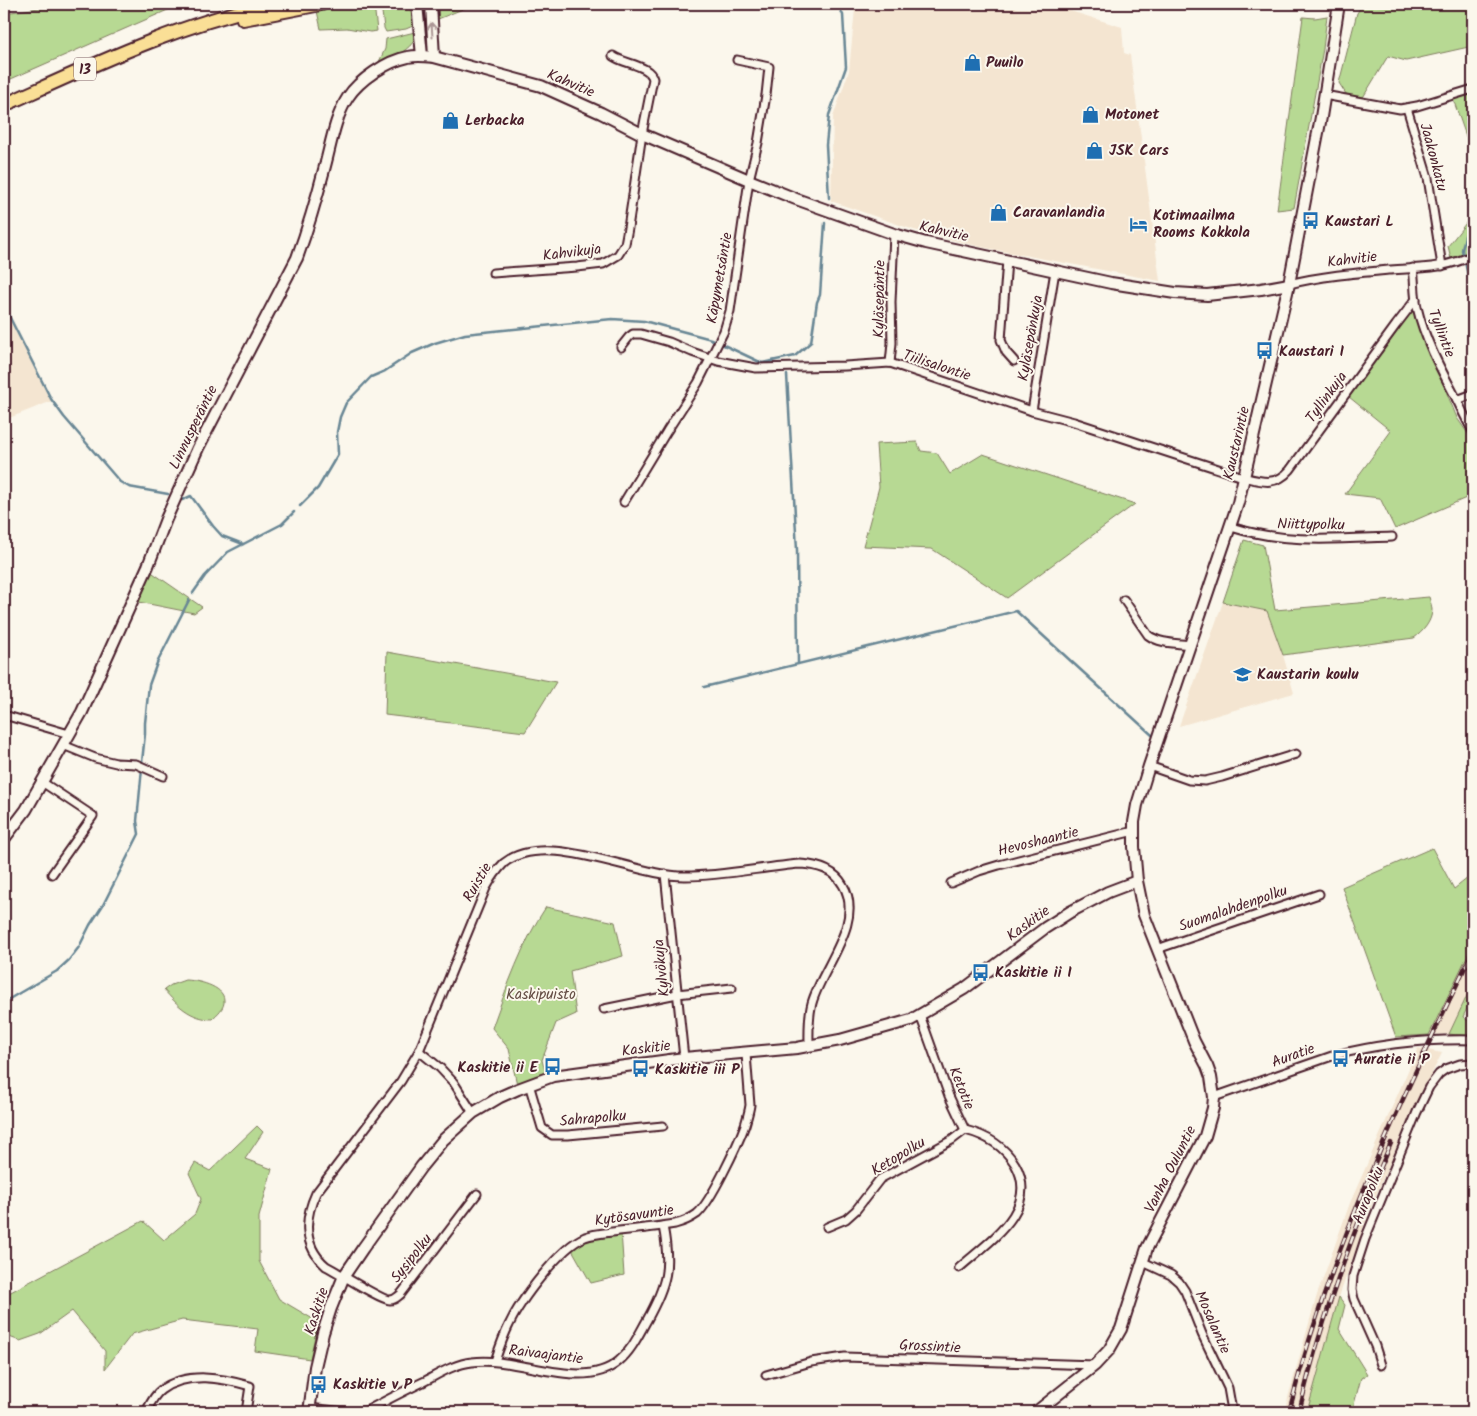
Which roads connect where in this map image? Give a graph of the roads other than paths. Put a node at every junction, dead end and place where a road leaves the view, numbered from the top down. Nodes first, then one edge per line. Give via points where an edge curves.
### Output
1 (272, 4) edge
2 (321, 4) edge
3 (418, 4) edge
4 (430, 4) edge
5 (1339, 4) edge
6 (167, 36) junction
7 (422, 56) junction
8 (613, 56) dead end
9 (434, 57) junction
10 (737, 60) dead end
11 (1473, 89) edge
12 (1324, 95) junction
13 (4, 105) edge
14 (1407, 108) junction
15 (642, 134) junction
16 (749, 180) junction
17 (894, 234) junction
18 (1472, 255) edge
19 (1007, 260) junction
20 (1442, 266) junction
21 (1412, 268) junction
22 (1055, 270) junction
23 (493, 273) dead end
24 (1289, 284) junction
25 (1416, 299) junction
26 (621, 348) dead end
27 (711, 359) junction
28 (1014, 361) dead end
29 (890, 364) junction
30 (1473, 394) edge
31 (1457, 400) junction
32 (1032, 411) junction
33 (1473, 431) edge
34 (1243, 477) junction
35 (624, 502) dead end
36 (1230, 527) junction
37 (1392, 537) dead end
38 (1124, 600) dead end
39 (1190, 645) junction
40 (4, 715) edge
41 (69, 734) junction
42 (63, 745) junction
43 (1296, 754) dead end
44 (1149, 766) junction
45 (163, 776) dead end
46 (42, 782) junction
47 (1134, 831) junction
48 (4, 839) edge
49 (52, 874) dead end
50 (665, 874) junction
51 (1137, 881) junction
52 (951, 883) dead end
53 (1318, 894) dead end
54 (1157, 948) junction
55 (732, 988) dead end
56 (677, 994) junction
57 (604, 1009) dead end
58 (920, 1015) junction
59 (1473, 1040) edge
60 (809, 1046) junction
61 (419, 1051) junction
62 (746, 1054) junction
63 (684, 1058) junction
64 (1473, 1063) edge
65 (529, 1084) junction
66 (1214, 1098) junction
67 (473, 1113) junction
68 (664, 1126) dead end
69 (965, 1130) junction
70 (477, 1194) dead end
71 (663, 1226) junction
72 (827, 1228) dead end
73 (1142, 1262) junction
74 (958, 1268) dead end
75 (348, 1278) junction
76 (495, 1361) junction
77 (1095, 1365) junction
78 (1382, 1365) dead end
79 (766, 1376) dead end
80 (309, 1410) edge
81 (146, 1412) edge
82 (246, 1412) edge
83 (345, 1412) edge
84 (360, 1412) edge
85 (1036, 1412) edge
86 (1229, 1412) edge

1 - 6 highway, 13 via 217,17
2 - 6 highway, 13
3 - 7 street
9 -> 4 street
5 - 12 street, Kaustarintie
6 - 13 highway, 13 via 121,52
7 - 9 street, Linnusperäntie
7 - 41 street, Linnusperäntie via 395,60 364,80 347,98 297,258 198,448 148,566
8 - 15 street, Kahvikuja via 653,75
9 - 15 street, Kahvitie via 542,86
10 - 16 street, Käpymetsäntie via 769,67
11 - 14 street
12 - 14 street, Jaakonkatu via 1376,106
12 - 24 street, Kaustarintie
14 - 20 street, Jaakonkatu via 1428,178
15 - 16 street, Kahvitie
15 - 23 street, Kahvikuja via 625,244 618,255 603,264 577,268
16 - 17 street, Kahvitie
16 - 27 street, Käpymetsäntie via 730,311
17 - 19 street, Kahvitie
17 - 29 street, Kyläsepäntie
18 - 20 street, Kahvitie
19 - 22 street, Kahvitie
19 - 28 street via 1001,333 1004,347
20 - 21 street, Kahvitie
21 - 24 street, Kahvitie
21 - 25 street, Tyllintie
22 - 24 street, Kahvitie via 1111,283 1207,295
22 - 32 street, Kyläsepänkuja
24 - 34 street, Kaustarintie
25 - 31 street, Tyllintie via 1426,334
25 - 34 street, Tyllinkuja via 1284,477 1272,482
26 - 27 street, Tiilisalontie via 633,334 641,334
27 - 29 street, Tiilisalontie via 768,368
27 - 35 street, Käpymetsäntie
29 - 32 street, Tiilisalontie
30 - 31 street
31 - 33 street, Tyllintie
32 - 34 street, Tiilisalontie
34 - 36 street, Kaustarintie
36 - 37 street, Niittypolku via 1263,536 1298,540
36 - 39 street, Kaustarintie
38 - 39 street via 1148,635 1164,642
39 - 44 street, Kaustarintie
40 - 41 street
41 - 42 street, Linnusperäntie
42 - 45 street via 95,758 136,764
42 - 46 street, Linnusperäntie
43 - 44 street via 1205,781 1189,780
44 - 47 street, Kaustarintie via 1137,805
46 - 48 street, Linnusperäntie
46 - 49 street via 93,816
47 - 51 street, Kaustarintie
47 - 52 street, Hevoshaantie via 1000,865
50 - 56 street, Kylvökuja
50 - 60 street, Ruistie via 700,876 814,864 834,873 841,881 848,898 848,922 816,990 809,1016
50 - 61 street, Ruistie via 547,850 533,851 504,864 486,888
51 - 54 street, Vanha Ouluntie via 1144,916
51 - 58 street, Kaskitie via 1070,912 964,989
53 - 54 street, Suomalahdenpolku
54 - 66 street, Vanha Ouluntie via 1207,1066
55 - 56 street
56 - 57 street
56 - 63 street, Kylvökuja
58 - 60 street, Kaskitie via 890,1027
58 - 69 street, Ketotie via 949,1096
59 - 66 street, Auratie via 1407,1043 1332,1056
60 - 62 street, Kaskitie
61 - 67 street via 454,1082
61 - 75 street, Ruistie via 401,1081 324,1181 312,1202 306,1223 314,1253 326,1266
62 - 63 street, Kaskitie
62 - 71 street, Kytösavuntie via 750,1106 737,1144 705,1206 686,1221
63 - 65 street, Kaskitie via 553,1076
64 - 78 street, Aurapolku via 1446,1069 1429,1087 1365,1239 1353,1276 1354,1299
65 - 67 street, Kaskitie
65 - 68 street, Sahrapolku via 542,1128 548,1133 568,1135
66 - 73 street, Vanha Ouluntie via 1205,1136
67 - 75 street, Kaskitie via 443,1140 421,1167 363,1248
69 - 72 street, Ketopolku via 880,1179 856,1210
69 - 74 street, Ketotie via 1000,1146 1010,1156 1018,1168 1022,1195 1011,1220
70 - 75 street, Sysipolku via 396,1298 387,1299
71 - 76 street, Kytösavuntie via 595,1234 579,1240 561,1254 515,1313
71 - 76 street, Raivaajantie via 667,1248 664,1283 648,1318 619,1362 584,1374
73 - 77 street, Vanha Ouluntie via 1121,1329 1109,1350
73 - 86 street, Mosalantie via 1171,1275 1184,1291 1228,1388
75 - 80 street, Kaskitie via 330,1308
76 - 84 street, Raivaajantie via 470,1362 450,1368
77 - 79 street, Grossintie via 845,1357 811,1362
77 - 85 street, Vanha Ouluntie
80 - 83 street
81 - 82 street via 160,1390 175,1382 211,1378 250,1386

